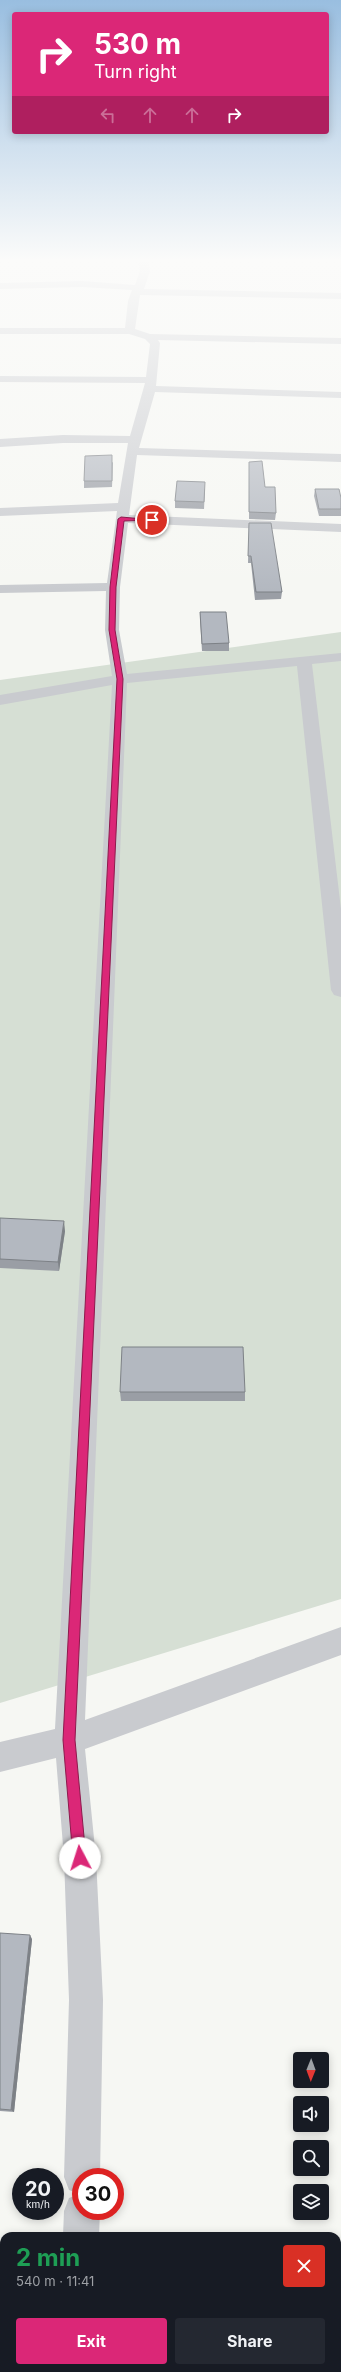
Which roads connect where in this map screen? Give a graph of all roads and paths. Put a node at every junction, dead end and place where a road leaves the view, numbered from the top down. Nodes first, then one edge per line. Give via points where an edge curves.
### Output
1 (152, 370) edge
2 (0, 379) edge
3 (151, 384) junction
4 (341, 396) edge
5 (0, 443) edge
6 (134, 446) junction
7 (341, 458) edge
8 (0, 512) edge
9 (122, 513) junction
10 (341, 528) edge
11 (113, 587) junction
12 (0, 589) edge
13 (341, 657) edge
14 (304, 661) junction
15 (120, 679) junction
16 (0, 700) edge
17 (341, 990) edge
18 (341, 1641) edge
19 (69, 1740) junction
20 (0, 1757) edge
21 (82, 2168) edge
22 (82, 2220) edge
23 (81, 2232) edge

1 - 3 street
2 - 3 street
3 - 4 street
3 - 6 street
5 - 6 street via 63,439
6 - 7 street
6 - 9 street
8 - 9 street
9 - 10 street
9 - 11 street
11 - 12 street
11 - 15 street via 112,630
13 - 14 street
14 - 15 street
14 - 17 street
15 - 16 street
15 - 19 street
18 - 19 street
19 - 20 street
19 - 21 street via 80,1858 86,2000
22 - 23 street

